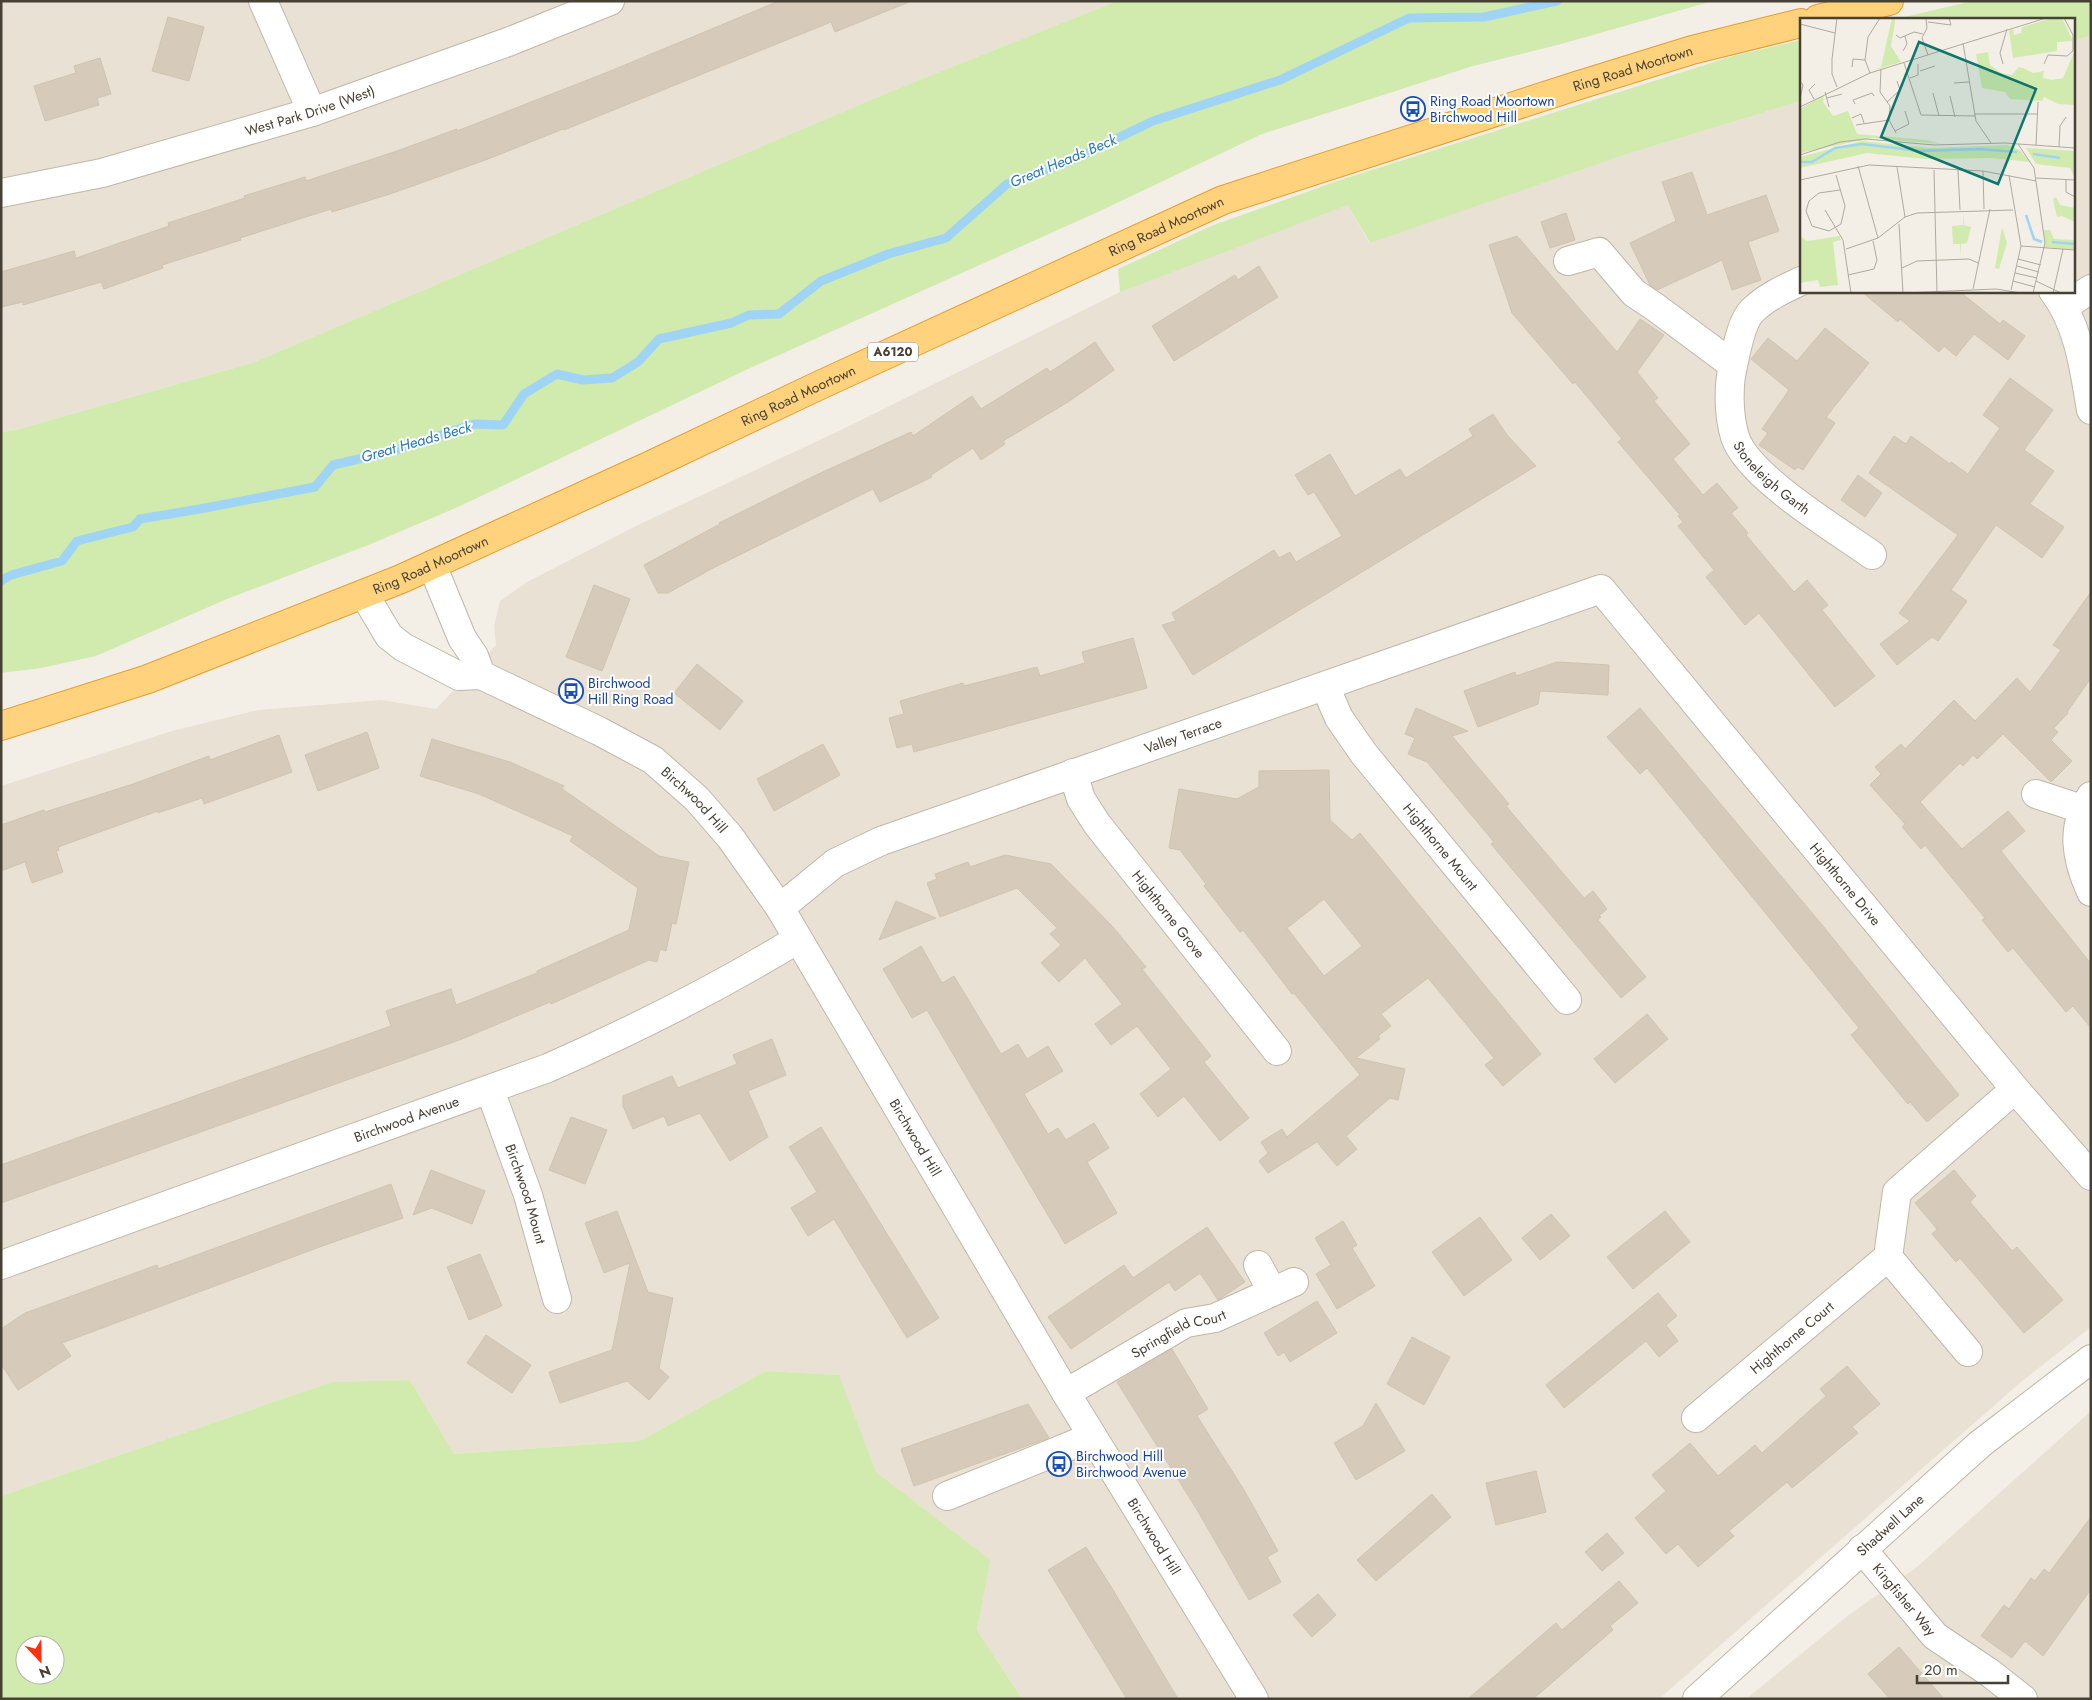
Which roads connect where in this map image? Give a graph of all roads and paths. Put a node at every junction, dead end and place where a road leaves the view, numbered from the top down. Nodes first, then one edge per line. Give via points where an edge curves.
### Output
1 (264, 1) edge
2 (610, 1) edge
3 (1889, 1) edge
4 (1822, 18) edge
5 (1800, 23) edge
6 (312, 112) junction
7 (1, 193) edge
8 (1568, 261) dead end
9 (1800, 281) edge
10 (2091, 288) edge
11 (2059, 299) edge
12 (1732, 365) junction
13 (2091, 410) edge
14 (1872, 555) dead end
15 (432, 565) junction
16 (1601, 589) joint
17 (364, 594) junction
18 (481, 675) junction
19 (1325, 686) junction
20 (1, 726) edge
21 (1073, 773) junction
22 (2036, 794) dead end
23 (2086, 803) edge
24 (2091, 892) edge
25 (780, 908) junction
26 (798, 939) junction
27 (1567, 1000) dead end
28 (1276, 1050) dead end
29 (2014, 1089) junction
30 (490, 1090) junction
31 (2091, 1176) edge
32 (1888, 1257) junction
33 (1, 1265) edge
34 (1258, 1265) dead end
35 (557, 1299) dead end
36 (1968, 1352) dead end
37 (2091, 1358) edge
38 (1066, 1394) junction
39 (1696, 1418) dead end
40 (1092, 1437) junction
41 (947, 1496) dead end
42 (1862, 1549) junction
43 (1254, 1699) edge
44 (1697, 1699) edge
45 (2023, 1699) edge

1 - 6 street
2 - 6 street, West Park Drive (West) via 508,42
3 - 4 highway
5 - 15 highway, Ring Road Moortown / A6120 via 1692,50 1223,200
6 - 7 street, West Park Drive (West) via 102,174
8 - 12 street via 1599,252 1634,293
9 - 12 street, Stoneleigh Garth via 1776,293 1751,312
10 - 11 street
11 - 13 street via 2078,344
12 - 14 street, Stoneleigh Garth via 1730,408 1735,438 1750,462 1771,483
15 - 17 highway, Ring Road Moortown / A6120
15 - 18 street
16 - 19 street, Valley Terrace
16 - 29 street, Highthorne Drive
17 - 18 street, Birchwood Hill via 389,636 403,647 459,676
17 - 20 highway, Ring Road Moortown / A6120 via 148,679
18 - 25 street, Birchwood Hill via 653,760 697,799 730,837
19 - 21 street, Valley Terrace
19 - 27 street, Highthorne Mount via 1339,718 1359,748
21 - 25 street, Valley Terrace via 881,841 835,863
21 - 28 street, Highthorne Grove via 1082,799 1097,824
22 - 23 street
23 - 24 street via 2077,840 2082,871
25 - 26 street, Birchwood Hill
26 - 30 street, Birchwood Avenue via 694,999 616,1038
26 - 38 street, Birchwood Hill
29 - 31 street, Highthorne Drive
29 - 32 street via 1897,1192
30 - 33 street, Birchwood Avenue
30 - 35 street, Birchwood Mount via 528,1195
32 - 36 street
32 - 39 street, Highthorne Court
34 - 38 street, Springfield Court via 1283,1286 1215,1318 1186,1323
37 - 42 street, Shadwell Lane via 1980,1444
38 - 40 street, Birchwood Hill
40 - 41 street
40 - 43 street, Birchwood Hill
42 - 44 street, Shadwell Lane
42 - 45 street, Kingfisher Way via 1935,1636

